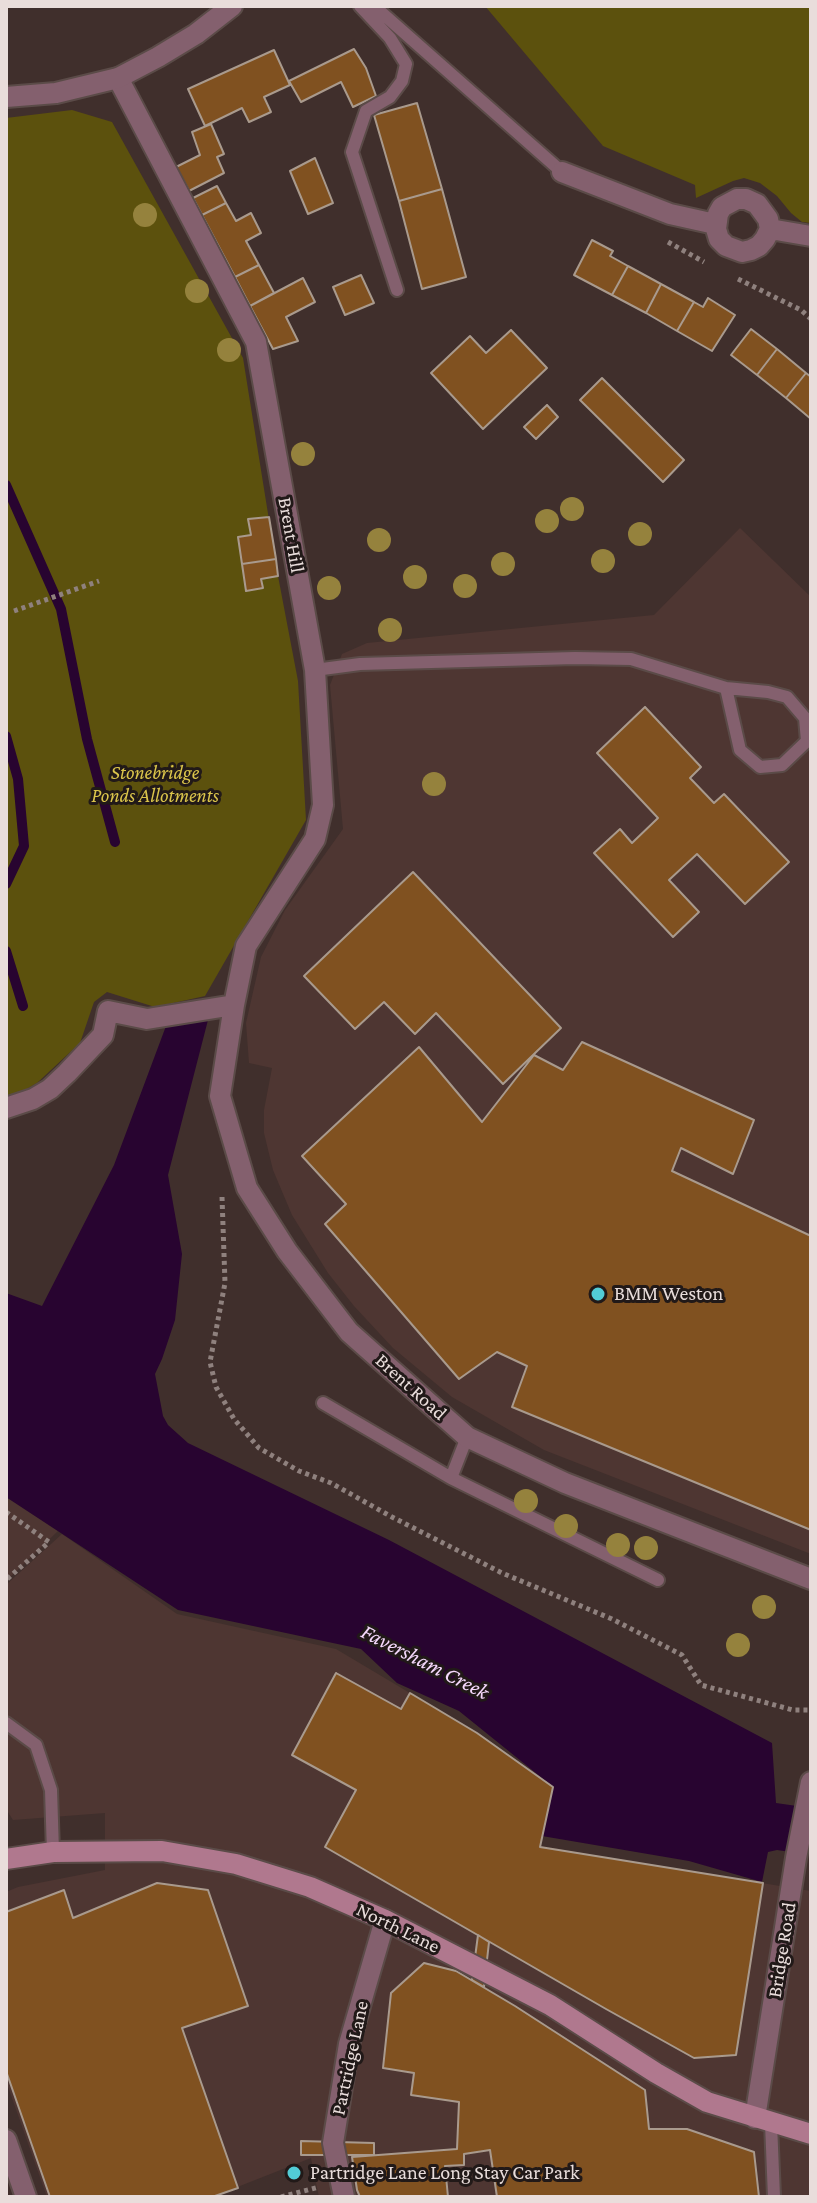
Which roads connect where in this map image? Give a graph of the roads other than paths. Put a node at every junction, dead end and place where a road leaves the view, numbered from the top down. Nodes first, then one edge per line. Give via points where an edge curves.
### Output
1 (232, 6) edge
2 (360, 6) edge
3 (374, 6) edge
4 (118, 78) junction
5 (6, 97) edge
6 (562, 172) joint
7 (715, 224) junction
8 (770, 229) junction
9 (811, 236) edge
10 (397, 290) dead end
11 (315, 670) junction
12 (726, 688) junction
13 (234, 1005) junction
14 (6, 1108) edge
15 (323, 1403) dead end
16 (467, 1437) junction
17 (451, 1478) junction
18 (811, 1579) edge
19 (658, 1580) dead end
20 (6, 1723) edge
21 (810, 1790) edge
22 (53, 1852) junction
23 (6, 1859) edge
24 (385, 1920) junction
25 (763, 2120) junction
26 (811, 2134) edge
27 (6, 2140) edge
28 (342, 2189) edge
29 (26, 2197) edge
30 (774, 2197) edge

1 - 4 street via 196,34
2 - 10 lane via 406,64 390,97 366,111 352,152
3 - 6 lane
4 - 5 street via 56,93
4 - 11 street, Brent Hill via 256,342
6 - 7 street via 670,214
7 - 8 street via 719,239 742,252 759,246
7 - 8 street via 722,207 746,199 763,209
8 - 9 street
11 - 12 lane via 360,664 631,659
11 - 13 street, Brent Hill via 323,805 318,828 246,946
12 - 12 lane via 787,697 805,718 807,741 782,765 760,767 740,750
13 - 14 street via 147,1019 108,1011 103,1035 67,1073 33,1099
13 - 16 street, Brent Road via 220,1096 247,1188 349,1332
15 - 17 lane
16 - 17 lane
16 - 18 street, Brent Road via 565,1483
17 - 19 lane
20 - 22 lane via 36,1745 51,1790
21 - 25 street, Bridge Road via 796,1858
22 - 23 main road, North Lane
22 - 24 main road, North Lane via 162,1851 236,1864 310,1887
24 - 25 main road, North Lane via 550,2005 707,2102
24 - 28 street, Partridge Lane via 349,2044 333,2143
25 - 26 main road, North Lane
25 - 30 lane
27 - 29 street

